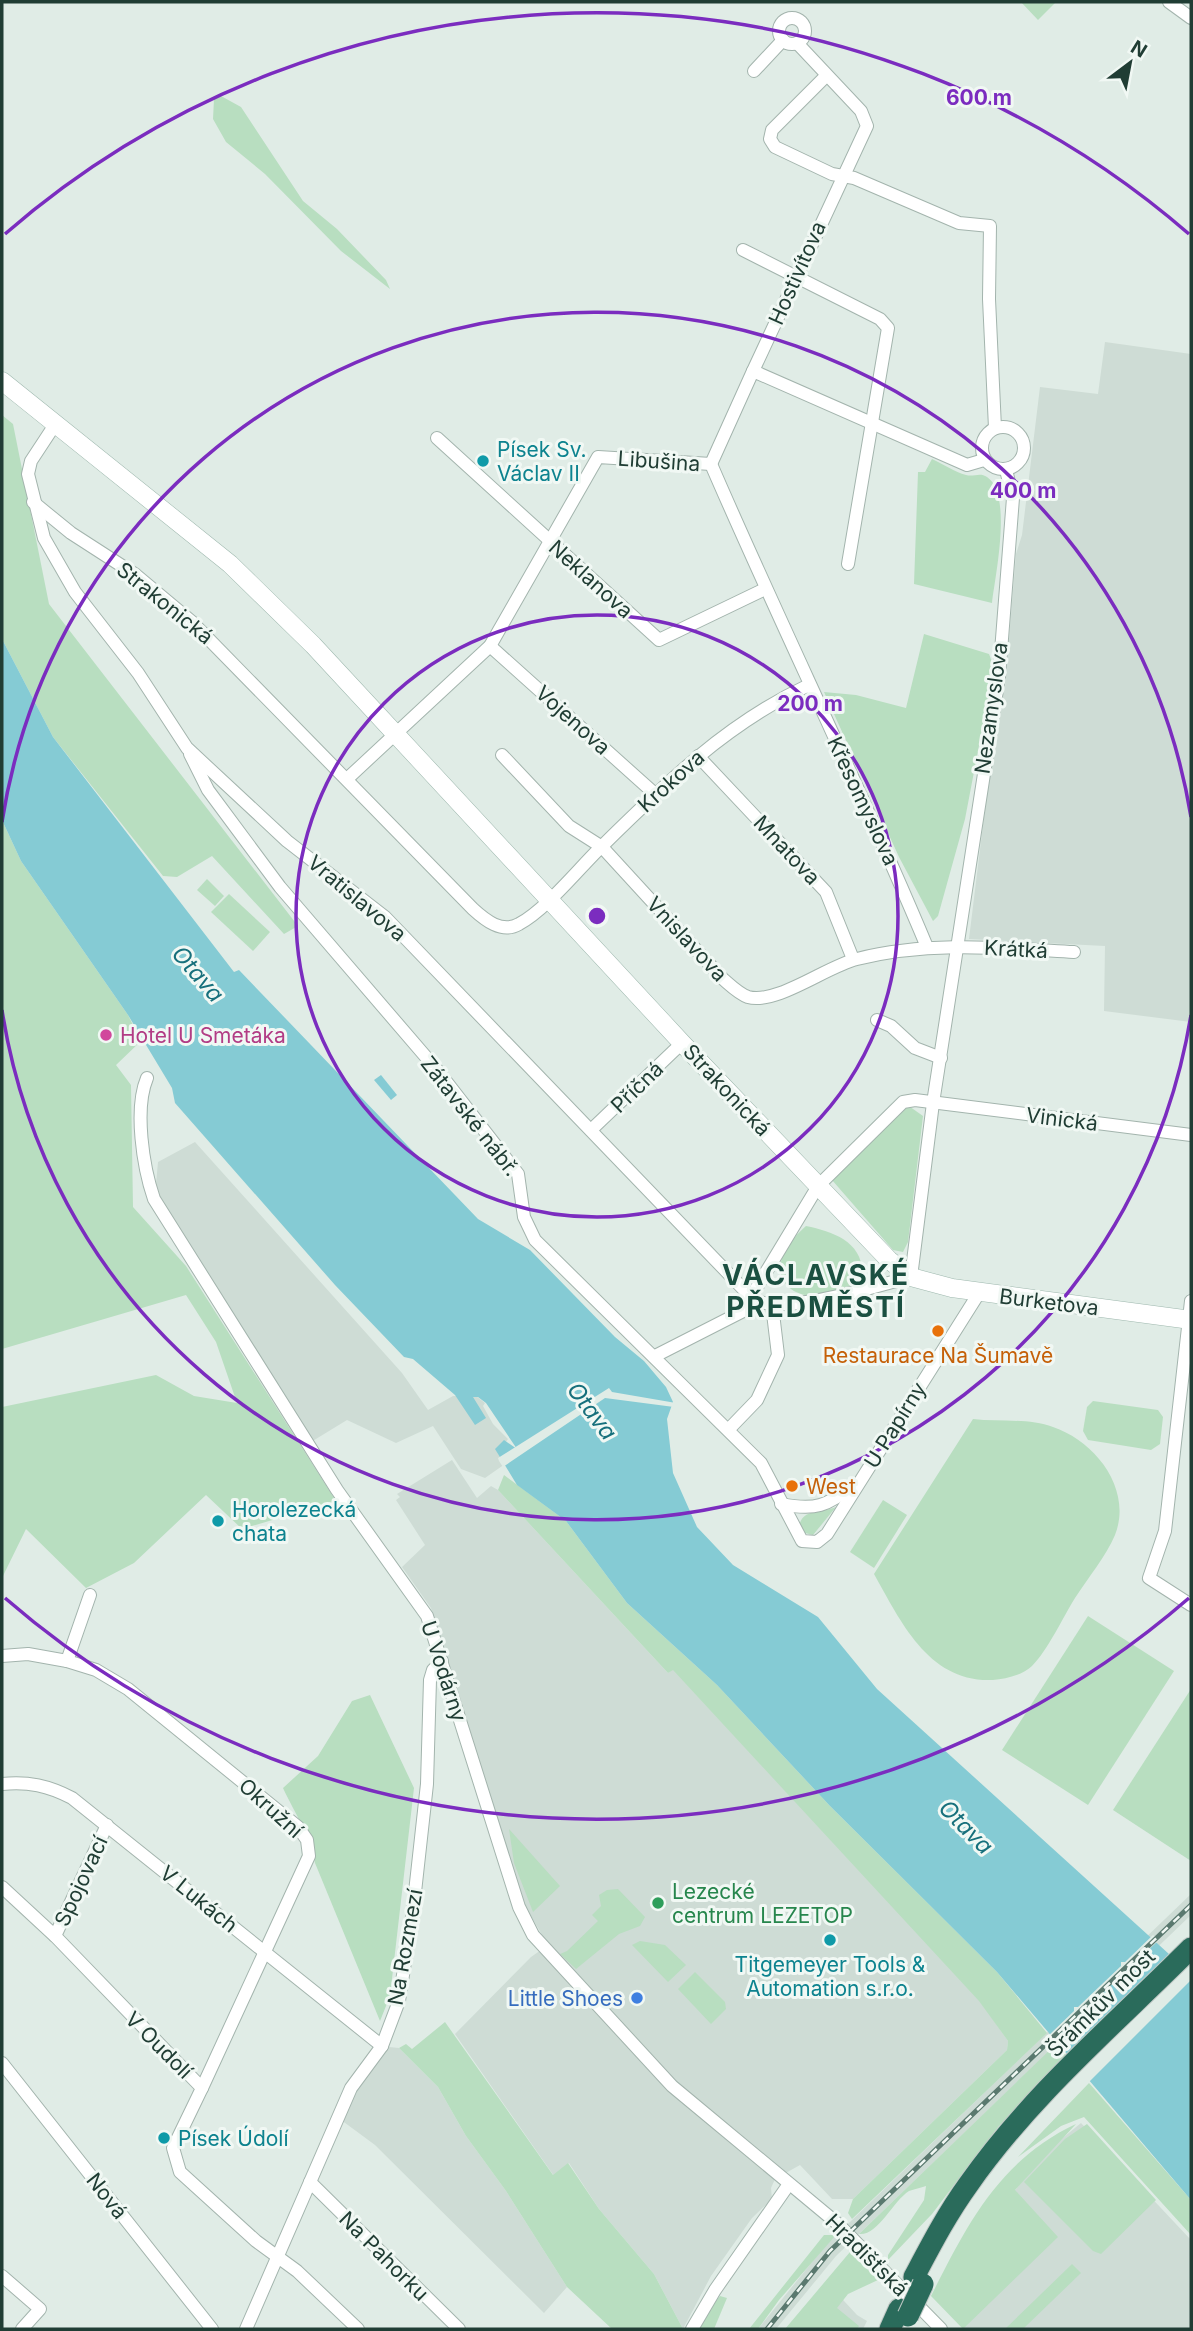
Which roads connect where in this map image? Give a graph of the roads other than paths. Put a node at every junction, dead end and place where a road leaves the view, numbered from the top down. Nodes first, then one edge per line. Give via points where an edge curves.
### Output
1 (1169, 2) edge
2 (1191, 18) edge
3 (783, 40) junction
4 (797, 43) junction
5 (754, 71) dead end
6 (826, 76) junction
7 (841, 176) junction
8 (743, 250) dead end
9 (795, 276) junction
10 (752, 371) junction
11 (2, 381) edge
12 (55, 423) junction
13 (872, 424) junction
14 (995, 428) junction
15 (437, 438) dead end
16 (984, 460) junction
17 (711, 464) junction
18 (1006, 470) junction
19 (33, 502) junction
20 (550, 542) junction
21 (849, 564) dead end
22 (765, 589) junction
23 (490, 646) junction
24 (809, 685) junction
25 (397, 733) junction
26 (187, 748) junction
27 (502, 755) dead end
28 (698, 756) junction
29 (348, 778) junction
30 (655, 794) junction
31 (601, 847) junction
32 (549, 898) junction
33 (958, 946) junction
34 (927, 947) junction
35 (1074, 952) dead end
36 (853, 959) junction
37 (877, 1020) dead end
38 (682, 1043) junction
39 (941, 1058) junction
40 (146, 1078) dead end
41 (933, 1103) junction
42 (591, 1130) junction
43 (1191, 1135) edge
44 (818, 1186) junction
45 (911, 1278) junction
46 (979, 1293) junction
47 (1191, 1301) edge
48 (760, 1302) junction
49 (1190, 1320) edge
50 (655, 1356) junction
51 (729, 1430) junction
52 (860, 1480) junction
53 (780, 1504) junction
54 (802, 1541) joint
55 (90, 1595) dead end
56 (1191, 1605) edge
57 (2, 1656) edge
58 (67, 1661) junction
59 (442, 1661) junction
60 (2, 1784) edge
61 (107, 1825) junction
62 (2, 1887) edge
63 (55, 1936) junction
64 (1191, 1948) edge
65 (265, 1953) junction
66 (1191, 1965) edge
67 (382, 2046) junction
68 (2, 2063) edge
69 (202, 2088) junction
70 (1050, 2096) junction
71 (310, 2182) junction
72 (789, 2184) junction
73 (279, 2259) junction
74 (2, 2276) edge
75 (903, 2318) edge
76 (22, 2329) edge
77 (212, 2329) edge
78 (246, 2329) edge
79 (358, 2329) edge
80 (458, 2329) edge
81 (692, 2329) edge
82 (890, 2329) edge
83 (941, 2329) edge

1 - 2 street
3 - 4 street
3 - 4 street via 780,25 794,19 804,29
3 - 5 street
4 - 6 street
6 - 7 street, Hostivítova via 860,110 867,126
6 - 7 street via 772,130 769,139 775,148
7 - 9 street, Hostivítova
7 - 14 street via 959,223 990,226
8 - 9 street
9 - 10 street, Hostivítova
9 - 13 street via 886,323
10 - 13 street
10 - 17 street, Libušina
11 - 12 main road, Strakonická
12 - 19 street via 31,461 28,474
12 - 25 main road, Strakonická via 230,564
13 - 16 street via 967,465
13 - 21 street
14 - 16 street via 981,445
14 - 18 street via 1011,428 1022,439 1024,454
15 - 20 street, Neklanova
16 - 18 street
17 - 20 street, Libušina via 598,457
17 - 22 street, Křesomyslova
18 - 33 street, Nezamyslova via 1013,498 999,677
19 - 26 street, Vratislavova via 44,538 75,592 146,684
19 - 29 street, Strakonická via 136,575 191,621
20 - 22 street, Neklanova via 659,640
20 - 23 street, Libušina
22 - 24 street, Křesomyslova
23 - 25 street, Libušina
23 - 30 street, Vojenova
24 - 28 street, Krokova via 754,713
24 - 34 street, Křesomyslova via 871,812
25 - 29 street
25 - 32 main road, Strakonická
26 - 42 street, Vratislavova via 287,841 385,917
26 - 50 street, Zátavské nábř. via 208,790 280,887 438,1071 518,1174 524,1217 535,1240
27 - 31 street, Vnislavova via 569,826
28 - 30 street, Krokova
28 - 36 street, Mnatova via 826,892
29 - 32 street, Strakonická via 489,923 506,928 519,925
30 - 31 street, Krokova
31 - 32 street, Krokova
31 - 36 street, Vnislavova via 723,979 745,996 762,1000
32 - 38 main road, Strakonická
33 - 34 street, Vnislavova
33 - 35 street, Krátká
33 - 39 street, Nezamyslova
34 - 36 street, Vnislavova
37 - 39 street via 915,1048
38 - 42 street, Příčná
38 - 44 main road, Strakonická
39 - 41 street, Nezamyslova
40 - 59 street, U Vodárny via 141,1112 154,1199 337,1490 427,1615
41 - 43 street, Vinická
41 - 44 street, Vinická via 908,1100 897,1106
41 - 45 street, Nezamyslova
42 - 48 street, Vratislavova
44 - 45 main road, Strakonická
44 - 48 street, Vinická
45 - 46 main road, Burketova
45 - 48 street via 808,1301
46 - 49 main road, Burketova
46 - 52 street, U Papírny
47 - 49 street
48 - 50 street
48 - 51 street via 778,1355 757,1401
49 - 56 street via 1165,1531 1149,1578
50 - 51 street, Zátavské nábř.
51 - 53 street, Zátavské nábř. via 761,1463
52 - 53 street via 822,1506
52 - 54 street, U Papírny via 827,1534 817,1542
53 - 54 street, Zátavské nábř.
55 - 58 street
57 - 58 street, Okružní via 29,1654
58 - 65 street, Okružní via 96,1670 128,1689 298,1827 307,1840 309,1856
59 - 67 street, Na Rozmezí via 430,1680 427,1784 399,2001
59 - 72 street, U Vodárny via 519,1907 533,1935 673,2086
60 - 61 street, V Lukách via 52,1788
61 - 63 street, Spojovací
61 - 65 street, V Lukách
62 - 63 street, V Oudolí
63 - 69 street, V Oudolí
64 - 70 highway, Šrámkův most
65 - 67 street, V Lukách
65 - 69 street, Okružní
66 - 70 highway, Šrámkův most
67 - 71 street, Na Rozmezí via 351,2088
68 - 77 street, Nová
69 - 73 street, V Oudolí via 173,2148 180,2172
70 - 75 highway via 968,2185
71 - 73 street, Na Rozmezí
71 - 80 street, Na Pahorku
72 - 81 street
72 - 83 street, Hradišťská via 845,2231
73 - 78 street, Na Rozmezí
73 - 79 street, V Oudolí
74 - 76 street via 40,2309
75 - 82 highway

